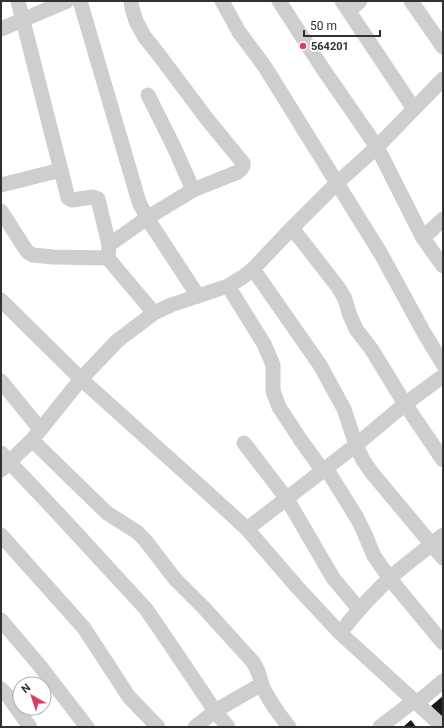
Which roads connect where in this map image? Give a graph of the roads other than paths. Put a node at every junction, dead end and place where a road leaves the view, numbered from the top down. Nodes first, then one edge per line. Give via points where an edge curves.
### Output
1 (18, 1) edge
2 (67, 1) edge
3 (80, 1) edge
4 (131, 1) edge
5 (222, 1) edge
6 (279, 1) edge
7 (360, 1) edge
8 (411, 1) edge
9 (345, 6) edge
10 (22, 20) junction
11 (1, 29) edge
12 (443, 47) edge
13 (443, 80) edge
14 (148, 95) dead end
15 (414, 109) junction
16 (377, 147) junction
17 (61, 170) junction
18 (337, 184) junction
19 (1, 185) edge
20 (193, 190) junction
21 (1, 211) edge
22 (147, 218) junction
23 (443, 219) edge
24 (292, 228) junction
25 (423, 238) junction
26 (109, 252) junction
27 (443, 266) edge
28 (253, 269) junction
29 (228, 286) junction
30 (198, 296) junction
31 (1, 300) edge
32 (154, 313) junction
33 (443, 364) edge
34 (443, 376) edge
35 (81, 379) junction
36 (1, 381) edge
37 (405, 404) junction
38 (36, 434) junction
39 (244, 443) dead end
40 (356, 445) junction
41 (443, 460) edge
42 (4, 462) edge
43 (324, 469) junction
44 (287, 499) junction
45 (247, 529) junction
46 (1, 535) edge
47 (438, 540) edge
48 (443, 558) edge
49 (390, 579) junction
50 (359, 609) junction
51 (1, 620) edge
52 (340, 633) junction
53 (443, 643) edge
54 (443, 681) edge
55 (262, 684) junction
56 (1, 690) edge
57 (416, 701) junction
58 (215, 711) junction
59 (30, 727) edge
60 (87, 727) edge
61 (158, 727) edge
62 (195, 727) edge
63 (228, 727) edge
64 (290, 727) edge
65 (380, 727) edge
66 (443, 727) edge

1 - 10 street
2 - 10 street
3 - 22 street via 139,202
4 - 20 street via 136,21 144,36 243,166 238,172
5 - 18 street via 239,32 264,67
6 - 16 street
7 - 9 street
8 - 12 street
9 - 15 street
10 - 11 street
10 - 17 street
13 - 15 street
14 - 20 street
15 - 16 street
16 - 18 street
16 - 25 street
17 - 19 street
17 - 26 street via 68,198 98,199
18 - 24 street
18 - 33 street via 381,254
20 - 22 street
21 - 26 street via 26,250 33,255 53,257
22 - 26 street
22 - 30 street
23 - 25 street
24 - 28 street
24 - 37 street via 338,287 356,329
25 - 27 street
26 - 32 street via 116,268
28 - 29 street
28 - 40 street via 320,365 344,409
29 - 30 street
29 - 43 street via 264,344 273,365 273,391 279,407
30 - 32 street
31 - 35 street
32 - 35 street via 118,341
34 - 37 street
35 - 38 street
35 - 45 street
36 - 38 street
37 - 40 street
37 - 41 street
38 - 42 street
38 - 55 street via 80,488 108,513 145,540 175,579 258,668
39 - 44 street
40 - 43 street
40 - 47 street via 372,473
42 - 58 street via 65,521 146,609
43 - 44 street
43 - 49 street via 357,518 374,556
44 - 45 street
44 - 50 street via 333,578
45 - 52 street
46 - 61 street via 84,628 130,697
47 - 48 street
47 - 49 street
49 - 50 street
49 - 53 street
50 - 52 street
51 - 60 street
52 - 57 street
54 - 57 street
55 - 58 street
55 - 64 street via 270,700
56 - 59 street
57 - 65 street
57 - 66 street
58 - 62 street
58 - 63 street

